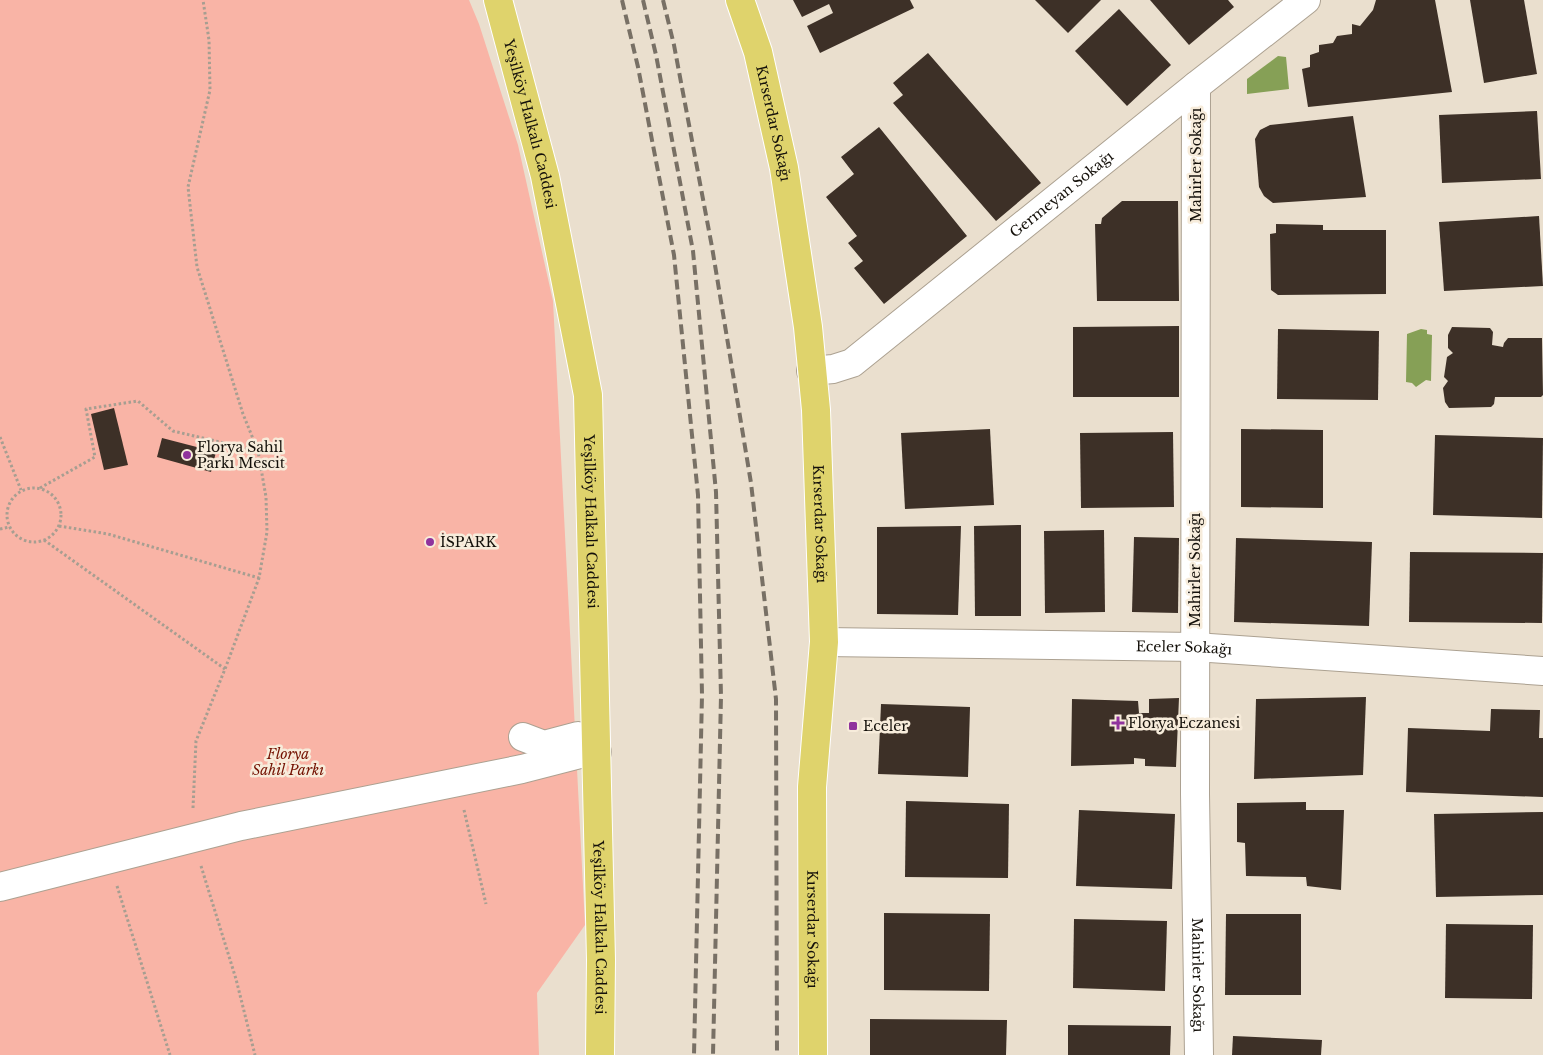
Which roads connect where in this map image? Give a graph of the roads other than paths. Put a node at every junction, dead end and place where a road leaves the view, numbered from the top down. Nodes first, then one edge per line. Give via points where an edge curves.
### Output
1 (498, 0) edge
2 (740, 0) edge
3 (1306, 0) edge
4 (1196, 86) junction
5 (811, 370) junction
6 (824, 642) junction
7 (1195, 647) junction
8 (1543, 671) edge
9 (523, 737) dead end
10 (596, 742) junction
11 (0, 887) edge
12 (600, 1055) edge
13 (813, 1055) edge
14 (1199, 1055) edge

1 - 10 main road, Yeşilköy Halkalı Caddesi via 545,176 588,395
2 - 5 main road, Kırserdar Sokağı via 758,52 784,168 808,327
3 - 4 street, Germeyan Sokağı
4 - 5 street, Germeyan Sokağı via 852,362 833,370
4 - 7 street, Mahirler Sokağı
5 - 6 main road, Kırserdar Sokağı via 816,410
6 - 7 street, Eceler Sokağı
6 - 13 main road, Kırserdar Sokağı via 812,787
7 - 8 street, Eceler Sokağı
7 - 14 street, Mahirler Sokağı
9 - 10 street via 544,745
10 - 11 street via 588,752 522,769 250,824
10 - 12 main road, Yeşilköy Halkalı Caddesi

